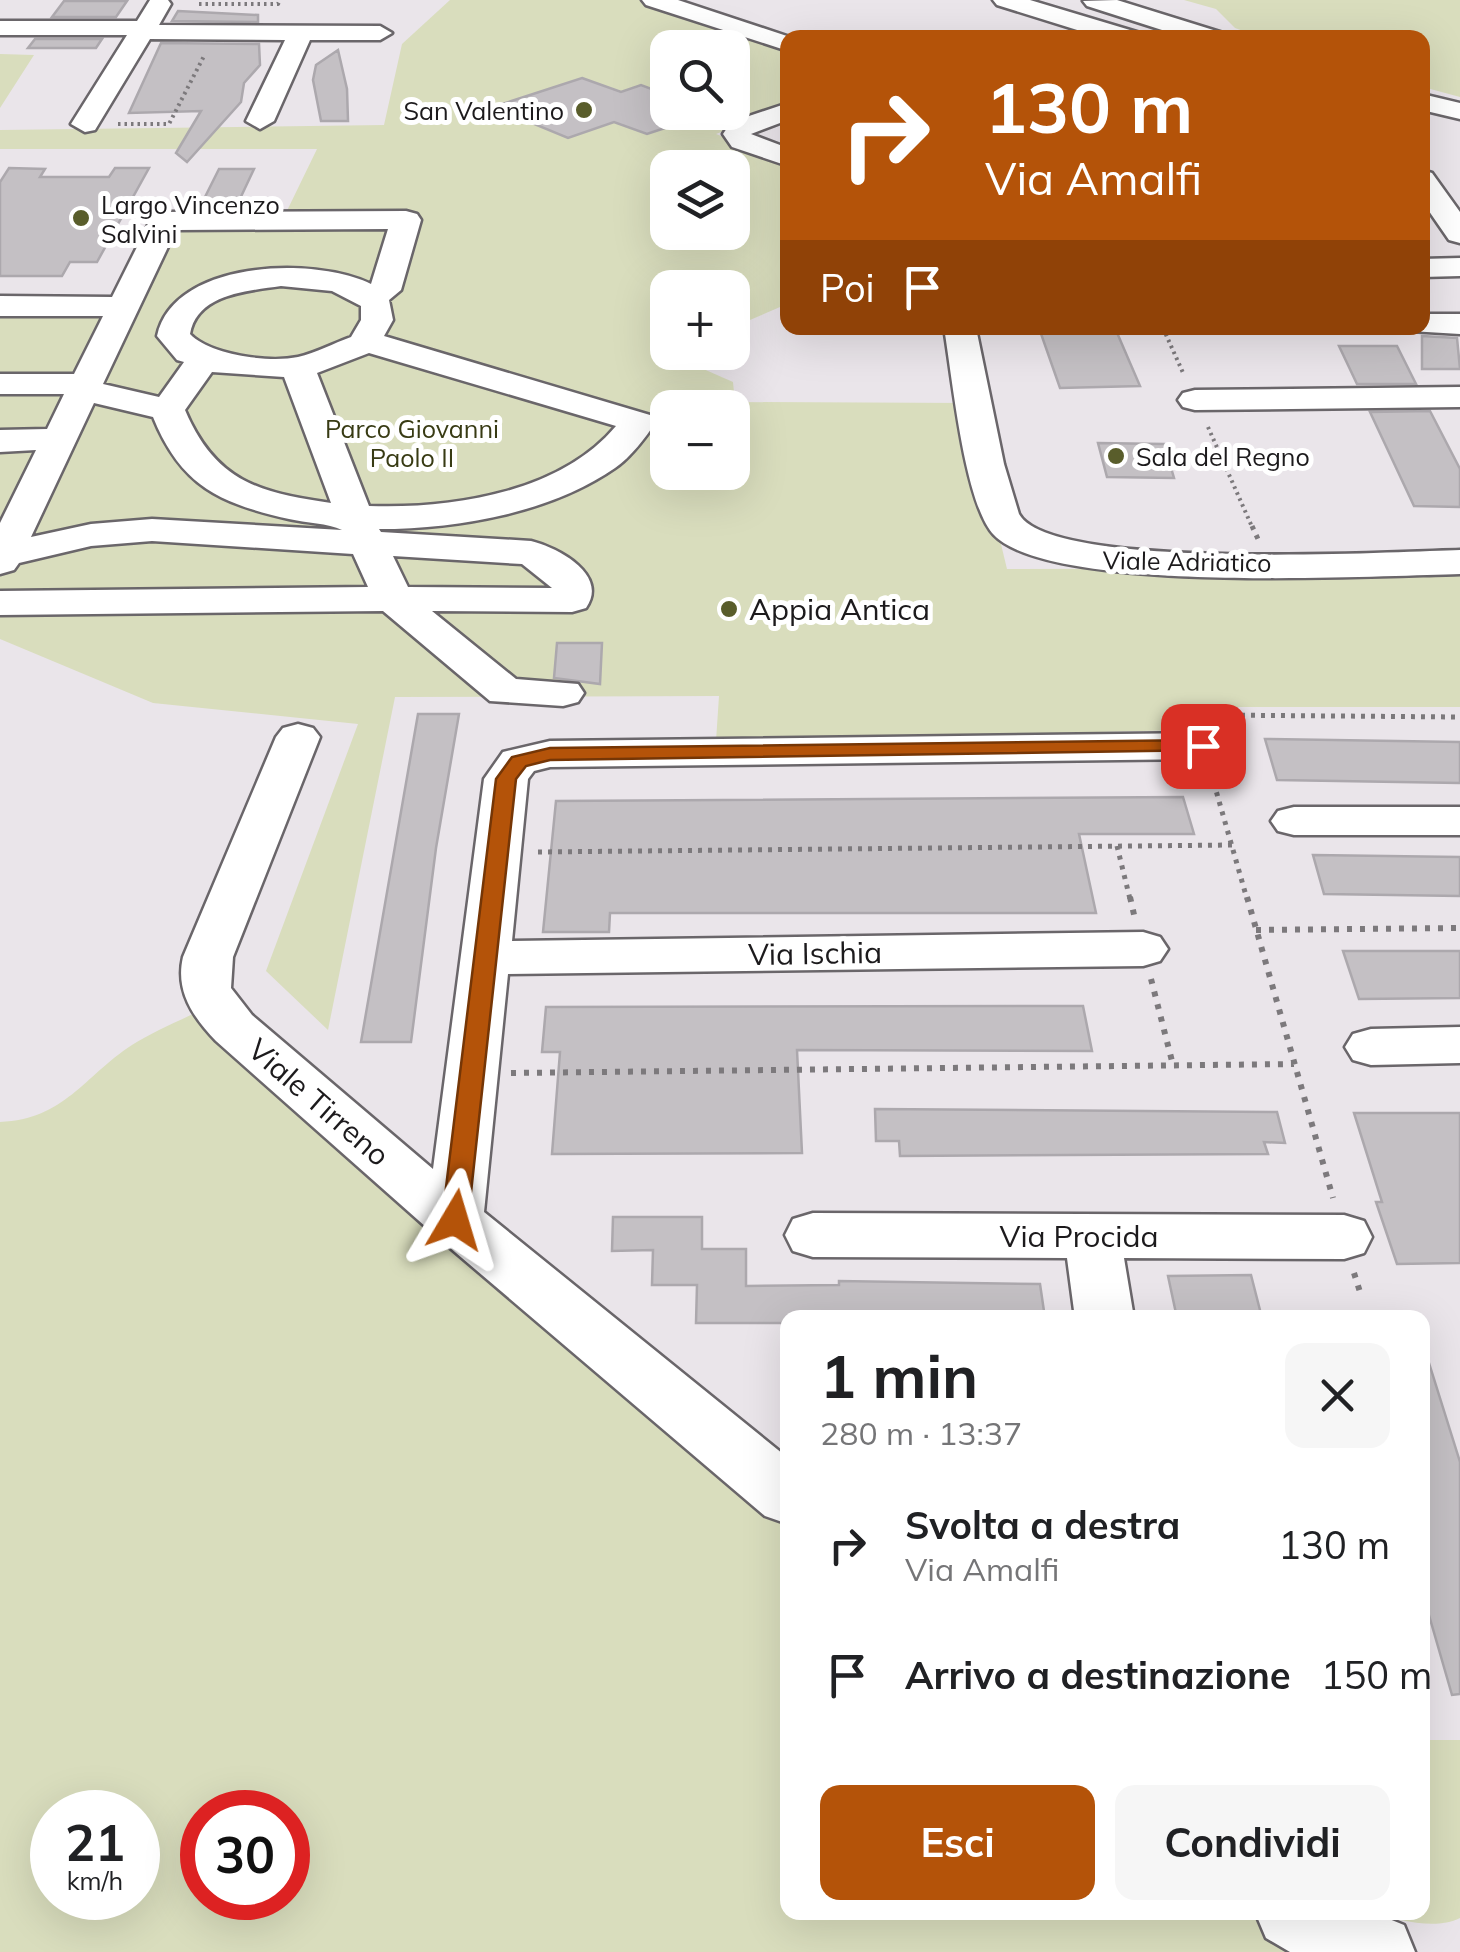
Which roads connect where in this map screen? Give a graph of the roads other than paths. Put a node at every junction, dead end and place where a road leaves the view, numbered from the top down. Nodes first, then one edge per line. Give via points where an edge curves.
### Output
1 (654, 0) edge
2 (1005, 0) edge
3 (1092, 0) edge
4 (160, 2) edge
5 (0, 28) edge
6 (142, 30) junction
7 (1094, 30) edge
8 (1188, 30) edge
9 (301, 33) junction
10 (380, 33) dead end
11 (780, 41) edge
12 (1430, 104) edge
13 (1460, 111) edge
14 (780, 113) edge
15 (260, 121) dead end
16 (85, 124) road end
17 (780, 155) edge
18 (1430, 191) edge
19 (1460, 234) edge
20 (1430, 268) edge
21 (1460, 268) edge
22 (370, 296) junction
23 (0, 306) edge
24 (122, 306) junction
25 (1430, 324) edge
26 (1460, 324) edge
27 (961, 335) edge
28 (368, 342) junction
29 (204, 358) junction
30 (298, 368) junction
31 (0, 384) edge
32 (82, 386) junction
33 (1460, 397) edge
34 (1195, 400) road end
35 (168, 410) junction
36 (57, 439) junction
37 (0, 441) edge
38 (360, 530) junction
39 (263, 536) junction
40 (1, 558) edge
41 (1460, 562) edge
42 (232, 598) junction
43 (394, 600) junction
44 (0, 603) edge
45 (564, 693) dead end
46 (298, 738) dead end
47 (1203, 746) road end
48 (1460, 821) edge
49 (1294, 822) dead end
50 (1143, 949) dead end
51 (486, 958) junction
52 (1460, 1046) edge
53 (1371, 1047) dead end
54 (455, 1220) junction
55 (813, 1235) dead end
56 (1092, 1236) junction
57 (1344, 1237) road end
58 (1105, 1310) edge
59 (780, 1489) edge
60 (1307, 1920) edge
61 (1377, 1952) edge

1 - 11 street
2 - 7 street
3 - 8 street
4 - 6 street
5 - 6 street
6 - 9 street
6 - 16 street
9 - 10 street
9 - 15 street
12 - 13 street
14 - 17 street via 737,134
18 - 19 street
20 - 21 street
22 - 24 street via 385,290 406,220 165,220
22 - 28 street via 379,322
22 - 29 street via 342,282 281,277 205,294 173,322 173,336
23 - 24 street
24 - 32 street
25 - 26 street
27 - 41 street, Viale Adriatico via 1004,522 1044,549 1108,561
28 - 30 street
28 - 38 street via 638,422 604,460 548,488
29 - 30 street
29 - 35 street
30 - 38 street
31 - 32 street
32 - 35 street
32 - 36 street
33 - 34 street
35 - 38 street via 184,451 221,485
36 - 37 street
36 - 40 street
38 - 39 street
38 - 43 street
38 - 43 street via 531,553 572,580 572,600
39 - 40 street via 152,530
39 - 42 street
42 - 43 street
42 - 44 street
43 - 45 street via 505,692
46 - 54 street, Viale Tirreno via 208,957 206,992 234,1028
47 - 51 street via 550,754 519,761 506,779
48 - 49 street
50 - 51 street, Via Ischia
51 - 54 street
52 - 53 street
54 - 59 street, Viale Tirreno
55 - 56 street, Via Procida
56 - 57 street, Via Procida
56 - 58 street
60 - 61 street

